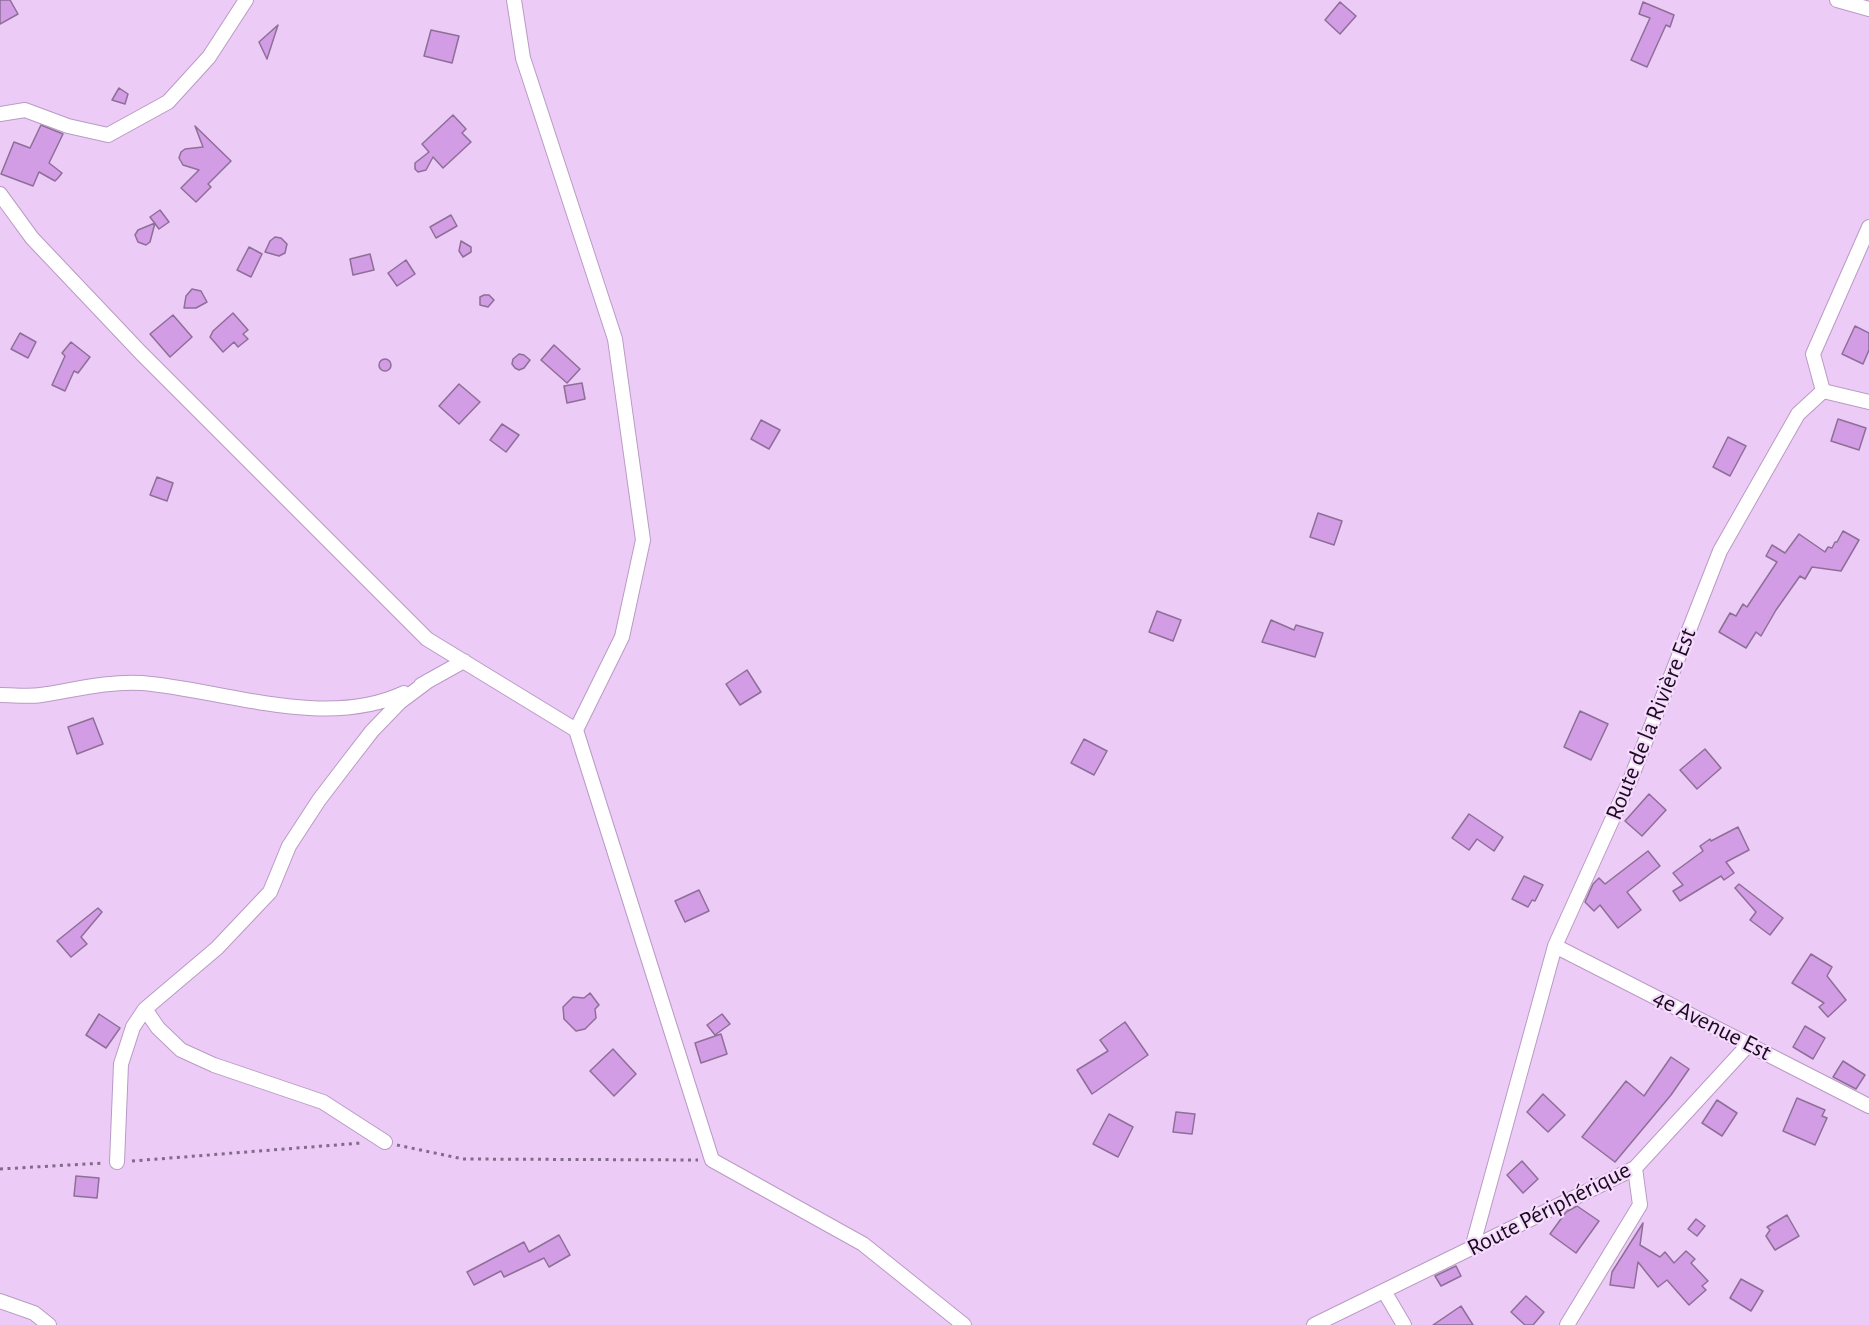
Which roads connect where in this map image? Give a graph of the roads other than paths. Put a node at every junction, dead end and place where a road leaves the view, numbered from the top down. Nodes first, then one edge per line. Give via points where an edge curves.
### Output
1 (246, 0) edge
2 (514, 0) edge
3 (1837, 0) edge
4 (1869, 9) edge
5 (0, 114) edge
6 (0, 194) edge
7 (1869, 227) edge
8 (1823, 391) junction
9 (1869, 402) edge
10 (464, 661) junction
11 (428, 681) junction
12 (0, 695) edge
13 (576, 730) junction
14 (1555, 946) junction
15 (145, 1010) junction
16 (1749, 1044) junction
17 (1869, 1106) edge
18 (386, 1142) road end
19 (117, 1162) road end
20 (1635, 1168) junction
21 (1472, 1248) junction
22 (1384, 1291) junction
23 (0, 1301) edge
24 (49, 1325) edge
25 (964, 1325) edge
26 (1314, 1325) edge
27 (1404, 1325) edge
28 (1567, 1325) edge

1 - 5 street via 209,57 168,102 108,135 25,110
2 - 13 street via 524,58 615,339 644,540 622,638
3 - 4 street
6 - 10 street via 32,238 141,353 427,639
7 - 8 street via 1813,354
8 - 9 street
8 - 14 street, Route de la Rivière Est via 1798,414 1720,551 1631,778
10 - 11 street
10 - 13 street
11 - 12 street via 386,701 331,710 140,683 38,696
11 - 15 street via 372,731 319,800 289,846 270,892 217,948
13 - 25 street via 712,1160 863,1244
14 - 16 street, 4e Avenue Est
14 - 21 street, Route de la Rivière Est
15 - 18 street via 181,1050 323,1102
15 - 19 street via 133,1027 121,1064
16 - 17 street, 4e Avenue Est
16 - 20 street, Route Périphérique
20 - 21 street, Route Périphérique
20 - 28 street via 1640,1205
21 - 22 street, Route Périphérique
22 - 26 street, Route Périphérique
22 - 27 street
23 - 24 street via 34,1313

